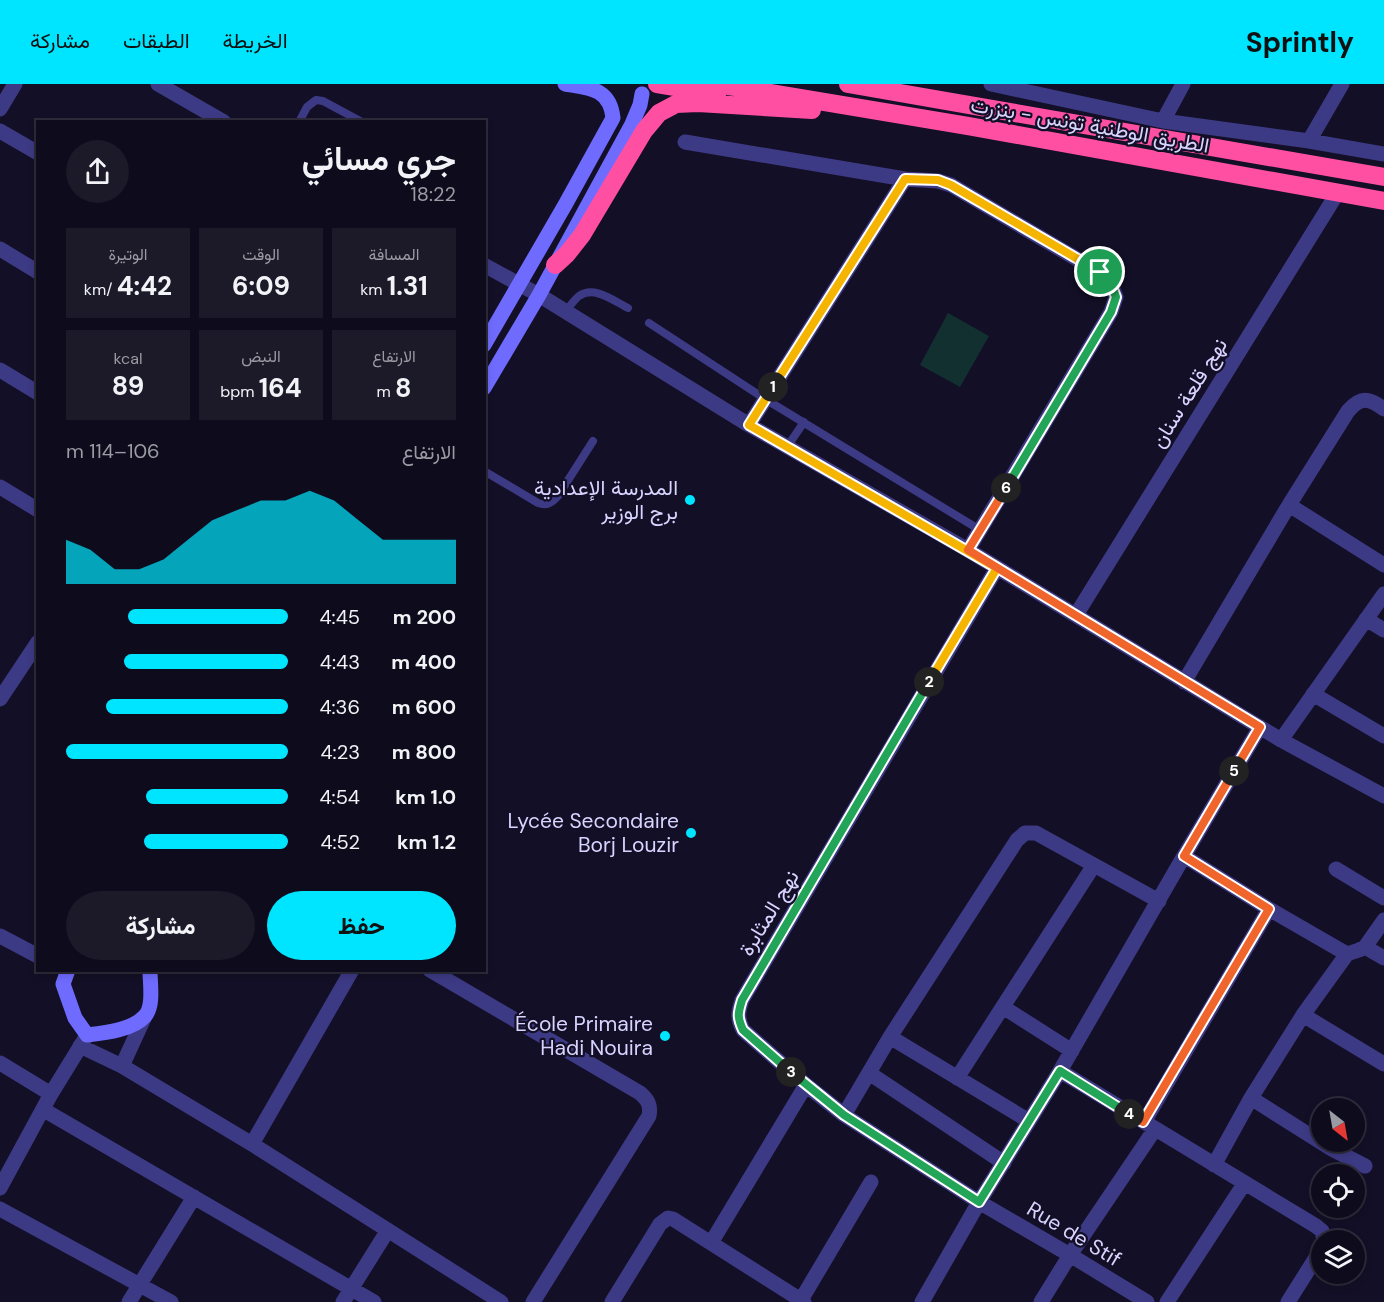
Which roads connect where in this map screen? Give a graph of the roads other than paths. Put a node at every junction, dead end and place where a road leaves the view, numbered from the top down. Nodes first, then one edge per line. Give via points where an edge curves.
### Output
1 (15, 84) edge
2 (158, 84) edge
3 (565, 84) edge
4 (717, 84) edge
5 (848, 84) edge
6 (991, 84) edge
7 (1184, 84) edge
8 (1342, 84) edge
9 (649, 89) edge
10 (0, 109) edge
11 (818, 111) junction
12 (221, 120) edge
13 (300, 120) edge
14 (358, 120) edge
15 (1163, 121) junction
16 (968, 126) junction
17 (0, 131) edge
18 (1309, 141) junction
19 (685, 142) dead end
20 (36, 152) edge
21 (1384, 154) edge
22 (1384, 177) edge
23 (905, 179) junction
24 (1338, 192) junction
25 (1384, 201) edge
26 (0, 249) edge
27 (555, 265) junction
28 (486, 266) edge
29 (36, 271) edge
30 (521, 284) junction
31 (539, 295) junction
32 (628, 308) dead end
33 (566, 311) junction
34 (649, 323) dead end
35 (486, 342) edge
36 (0, 369) edge
37 (486, 385) edge
38 (36, 392) edge
39 (765, 399) junction
40 (1384, 408) edge
41 (804, 422) junction
42 (749, 425) junction
43 (593, 441) dead end
44 (787, 447) junction
45 (486, 472) edge
46 (0, 487) edge
47 (1289, 505) junction
48 (36, 509) edge
49 (980, 530) junction
50 (968, 550) junction
51 (1384, 565) edge
52 (997, 568) junction
53 (1384, 594) edge
54 (1076, 615) junction
55 (1366, 619) junction
56 (1384, 630) edge
57 (36, 645) edge
58 (1184, 682) junction
59 (1313, 694) junction
60 (0, 699) edge
61 (1260, 727) junction
62 (1384, 736) edge
63 (1281, 740) junction
64 (1384, 796) edge
65 (1184, 856) junction
66 (1094, 865) junction
67 (1336, 869) dead end
68 (1384, 898) edge
69 (1159, 901) junction
70 (1269, 909) junction
71 (1384, 920) edge
72 (0, 936) edge
73 (1365, 946) junction
74 (1347, 954) junction
75 (36, 955) edge
76 (1384, 958) edge
77 (67, 972) edge
78 (150, 972) edge
79 (351, 972) edge
80 (433, 972) edge
81 (1003, 1007) junction
82 (1303, 1015) junction
83 (145, 1016) junction
84 (890, 1037) junction
85 (84, 1040) junction
86 (1072, 1051) junction
87 (0, 1063) edge
88 (1384, 1064) edge
89 (122, 1066) junction
90 (1060, 1071) junction
91 (869, 1073) junction
92 (957, 1078) junction
93 (806, 1085) junction
94 (51, 1094) junction
95 (1251, 1098) junction
96 (44, 1110) junction
97 (844, 1115) junction
98 (1029, 1121) junction
99 (1149, 1126) junction
100 (252, 1144) junction
101 (1004, 1163) junction
102 (1360, 1164) edge
103 (1214, 1165) junction
104 (871, 1182) dead end
105 (1244, 1184) junction
106 (0, 1187) edge
107 (194, 1197) junction
108 (979, 1202) junction
109 (0, 1209) edge
110 (388, 1230) junction
111 (1321, 1230) edge
112 (711, 1243) junction
113 (1070, 1255) junction
114 (1311, 1265) edge
115 (140, 1284) junction
116 (352, 1288) junction
117 (802, 1301) edge
118 (129, 1302) edge
119 (171, 1302) edge
120 (343, 1302) edge
121 (374, 1302) edge
122 (501, 1302) edge
123 (533, 1302) edge
124 (612, 1302) edge
125 (922, 1302) edge
126 (1041, 1302) edge
127 (1148, 1302) edge
128 (1167, 1302) edge
129 (1288, 1302) edge

1 - 10 street
2 - 12 street
3 - 30 street via 599,92 609,102 613,118
4 - 16 highway, الطريق الوطنية تونس - بنزرت
5 - 22 highway, الطريق الوطنية تونس - بنزرت
6 - 15 street
7 - 15 street
8 - 18 street
9 - 11 highway
9 - 27 street
11 - 16 highway via 906,124
11 - 27 highway via 698,103 676,104 659,113 644,131 582,235
13 - 14 lane via 307,106 316,100
15 - 18 street
16 - 24 highway, الطريق الوطنية تونس - بنزرت
17 - 20 street
18 - 21 street
19 - 23 street
23 - 39 street
23 - 49 street via 938,180 951,185 1100,272 1110,281 1116,297 1111,312
24 - 25 highway, الطريق الوطنية تونس - بنزرت
24 - 54 street, نهج قلعة سنان
26 - 29 street
27 - 31 street
28 - 30 street
30 - 31 street
30 - 35 street
31 - 33 street
31 - 37 street
32 - 33 lane via 595,292 578,297
33 - 42 street
34 - 39 lane
36 - 38 street
39 - 41 lane
39 - 42 street
40 - 47 street via 1374,401 1354,404
41 - 44 lane
41 - 49 lane
42 - 44 street
43 - 45 lane via 552,503 538,503
44 - 50 street
46 - 48 street
47 - 51 street
47 - 58 street
49 - 50 street
50 - 52 street
52 - 54 street
52 - 93 street, نهج المثابرة via 742,1000 738,1020 743,1030
53 - 55 street
54 - 58 street
55 - 56 street
55 - 59 street
57 - 60 street
58 - 61 street
59 - 62 street
59 - 63 street
61 - 63 street
61 - 65 street
63 - 64 street
65 - 69 street
65 - 70 street
66 - 69 street
66 - 81 street
66 - 84 street via 1036,833 1025,833
67 - 68 street
69 - 86 street
70 - 74 street
70 - 99 street
71 - 73 street
72 - 75 street
73 - 74 street
73 - 76 street
74 - 82 street
77 - 85 street via 63,984
78 - 83 street
79 - 100 street
80 - 123 street via 640,1093 651,1107 650,1116
81 - 86 street
81 - 92 street
82 - 88 street
82 - 95 street
83 - 85 street via 133,1025
83 - 89 street
84 - 91 street
84 - 92 street
85 - 89 street
85 - 94 street
86 - 90 street
87 - 94 street
89 - 100 street
90 - 98 street
90 - 99 street
91 - 97 street
91 - 101 street
92 - 98 street
93 - 97 street, نهج المثابرة
93 - 112 street
94 - 96 street
95 - 102 street
95 - 103 street
96 - 106 street
96 - 107 street
97 - 108 street, نهج المثابرة
98 - 101 street
99 - 103 street
99 - 113 street
100 - 110 street
101 - 108 street
103 - 105 street
104 - 117 street
105 - 111 street
105 - 128 street
107 - 115 street
107 - 116 street
108 - 113 street, Rue de Stif
108 - 125 street
109 - 115 street
110 - 116 street
110 - 122 street
112 - 117 street
112 - 124 street via 673,1219 664,1220
113 - 126 street
113 - 127 street, Rue de Stif
114 - 129 street
115 - 118 street
115 - 119 street
116 - 120 street
116 - 121 street

